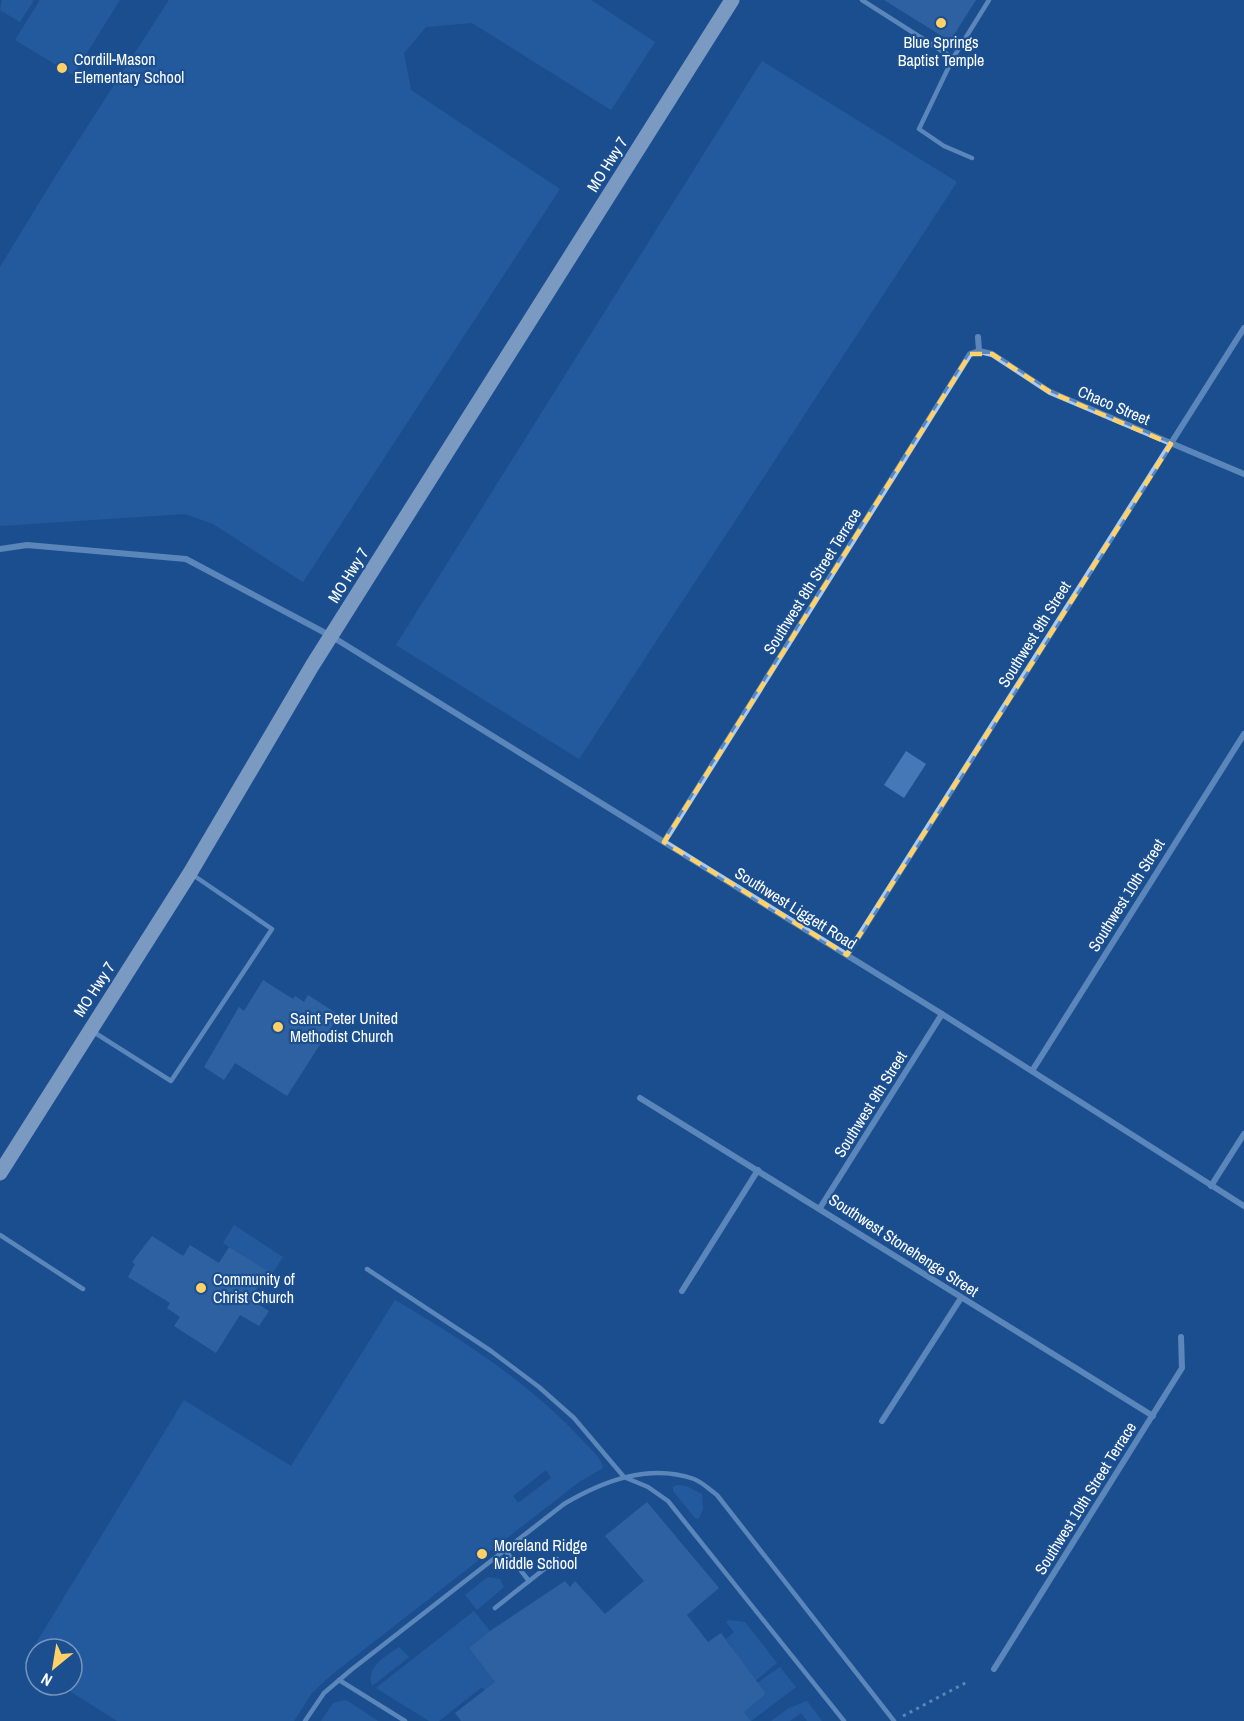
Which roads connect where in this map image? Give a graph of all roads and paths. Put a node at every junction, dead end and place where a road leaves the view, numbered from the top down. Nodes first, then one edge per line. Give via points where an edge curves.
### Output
1 (732, 0) edge
2 (862, 0) edge
3 (989, 0) edge
4 (952, 58) junction
5 (972, 158) dead end
6 (1244, 328) edge
7 (978, 337) dead end
8 (979, 351) junction
9 (1171, 444) junction
10 (1244, 474) edge
11 (0, 549) edge
12 (331, 636) junction
13 (1244, 734) edge
14 (664, 843) junction
15 (190, 873) junction
16 (847, 955) junction
17 (942, 1014) junction
18 (90, 1030) junction
19 (1032, 1071) junction
20 (640, 1098) dead end
21 (1244, 1134) edge
22 (758, 1170) junction
23 (0, 1173) edge
24 (1211, 1186) junction
25 (1244, 1206) edge
26 (820, 1208) junction
27 (0, 1235) edge
28 (367, 1269) dead end
29 (83, 1289) dead end
30 (682, 1291) dead end
31 (961, 1298) junction
32 (1181, 1337) dead end
33 (1153, 1416) junction
34 (882, 1421) dead end
35 (624, 1477) junction
36 (505, 1550) junction
37 (557, 1559) dead end
38 (529, 1581) junction
39 (495, 1608) dead end
40 (994, 1669) dead end
41 (339, 1680) junction
42 (969, 1681) dead end
43 (901, 1717) dead end
44 (305, 1721) edge
45 (405, 1721) edge
46 (844, 1721) edge
47 (894, 1721) edge

1 - 12 main road, MO Hwy 7
2 - 4 lane
3 - 4 lane
4 - 5 lane via 919,129
6 - 9 street, Southwest 9th Street
7 - 8 street
8 - 9 street, Chaco Street via 992,354 1050,392
8 - 14 street, Southwest 8th Street Terrace via 970,354
9 - 10 street, Chaco Street
9 - 16 street, Southwest 9th Street
11 - 12 street, Southwest Liggett Road via 27,545 186,559
12 - 14 street, Southwest Liggett Road
12 - 15 main road, MO Hwy 7
13 - 19 street, Southwest 10th Street
14 - 16 street, Southwest Liggett Road
15 - 18 main road, MO Hwy 7
15 - 18 lane via 272,929 171,1081
16 - 17 street, Southwest Liggett Road
17 - 19 street, Southwest Liggett Road
17 - 26 street, Southwest 9th Street
18 - 23 main road, MO Hwy 7
19 - 24 street, Southwest Liggett Road
20 - 22 street, Southwest Stonehenge Street
21 - 24 street
22 - 26 street, Southwest Stonehenge Street
22 - 30 street
24 - 25 street, Southwest Liggett Road
26 - 31 street, Southwest Stonehenge Street
27 - 29 lane
28 - 35 lane via 539,1387 574,1418
31 - 33 street, Southwest Stonehenge Street
31 - 34 street
32 - 33 street, Southwest 10th Street Terrace via 1182,1368
33 - 40 street, Southwest 10th Street Terrace
35 - 36 lane via 593,1487 564,1503
35 - 46 lane via 668,1501
35 - 47 lane via 675,1474 696,1480 717,1495
36 - 38 lane
36 - 41 lane
37 - 38 lane
38 - 39 lane
41 - 44 lane via 324,1693
41 - 45 lane
42 - 43 path

